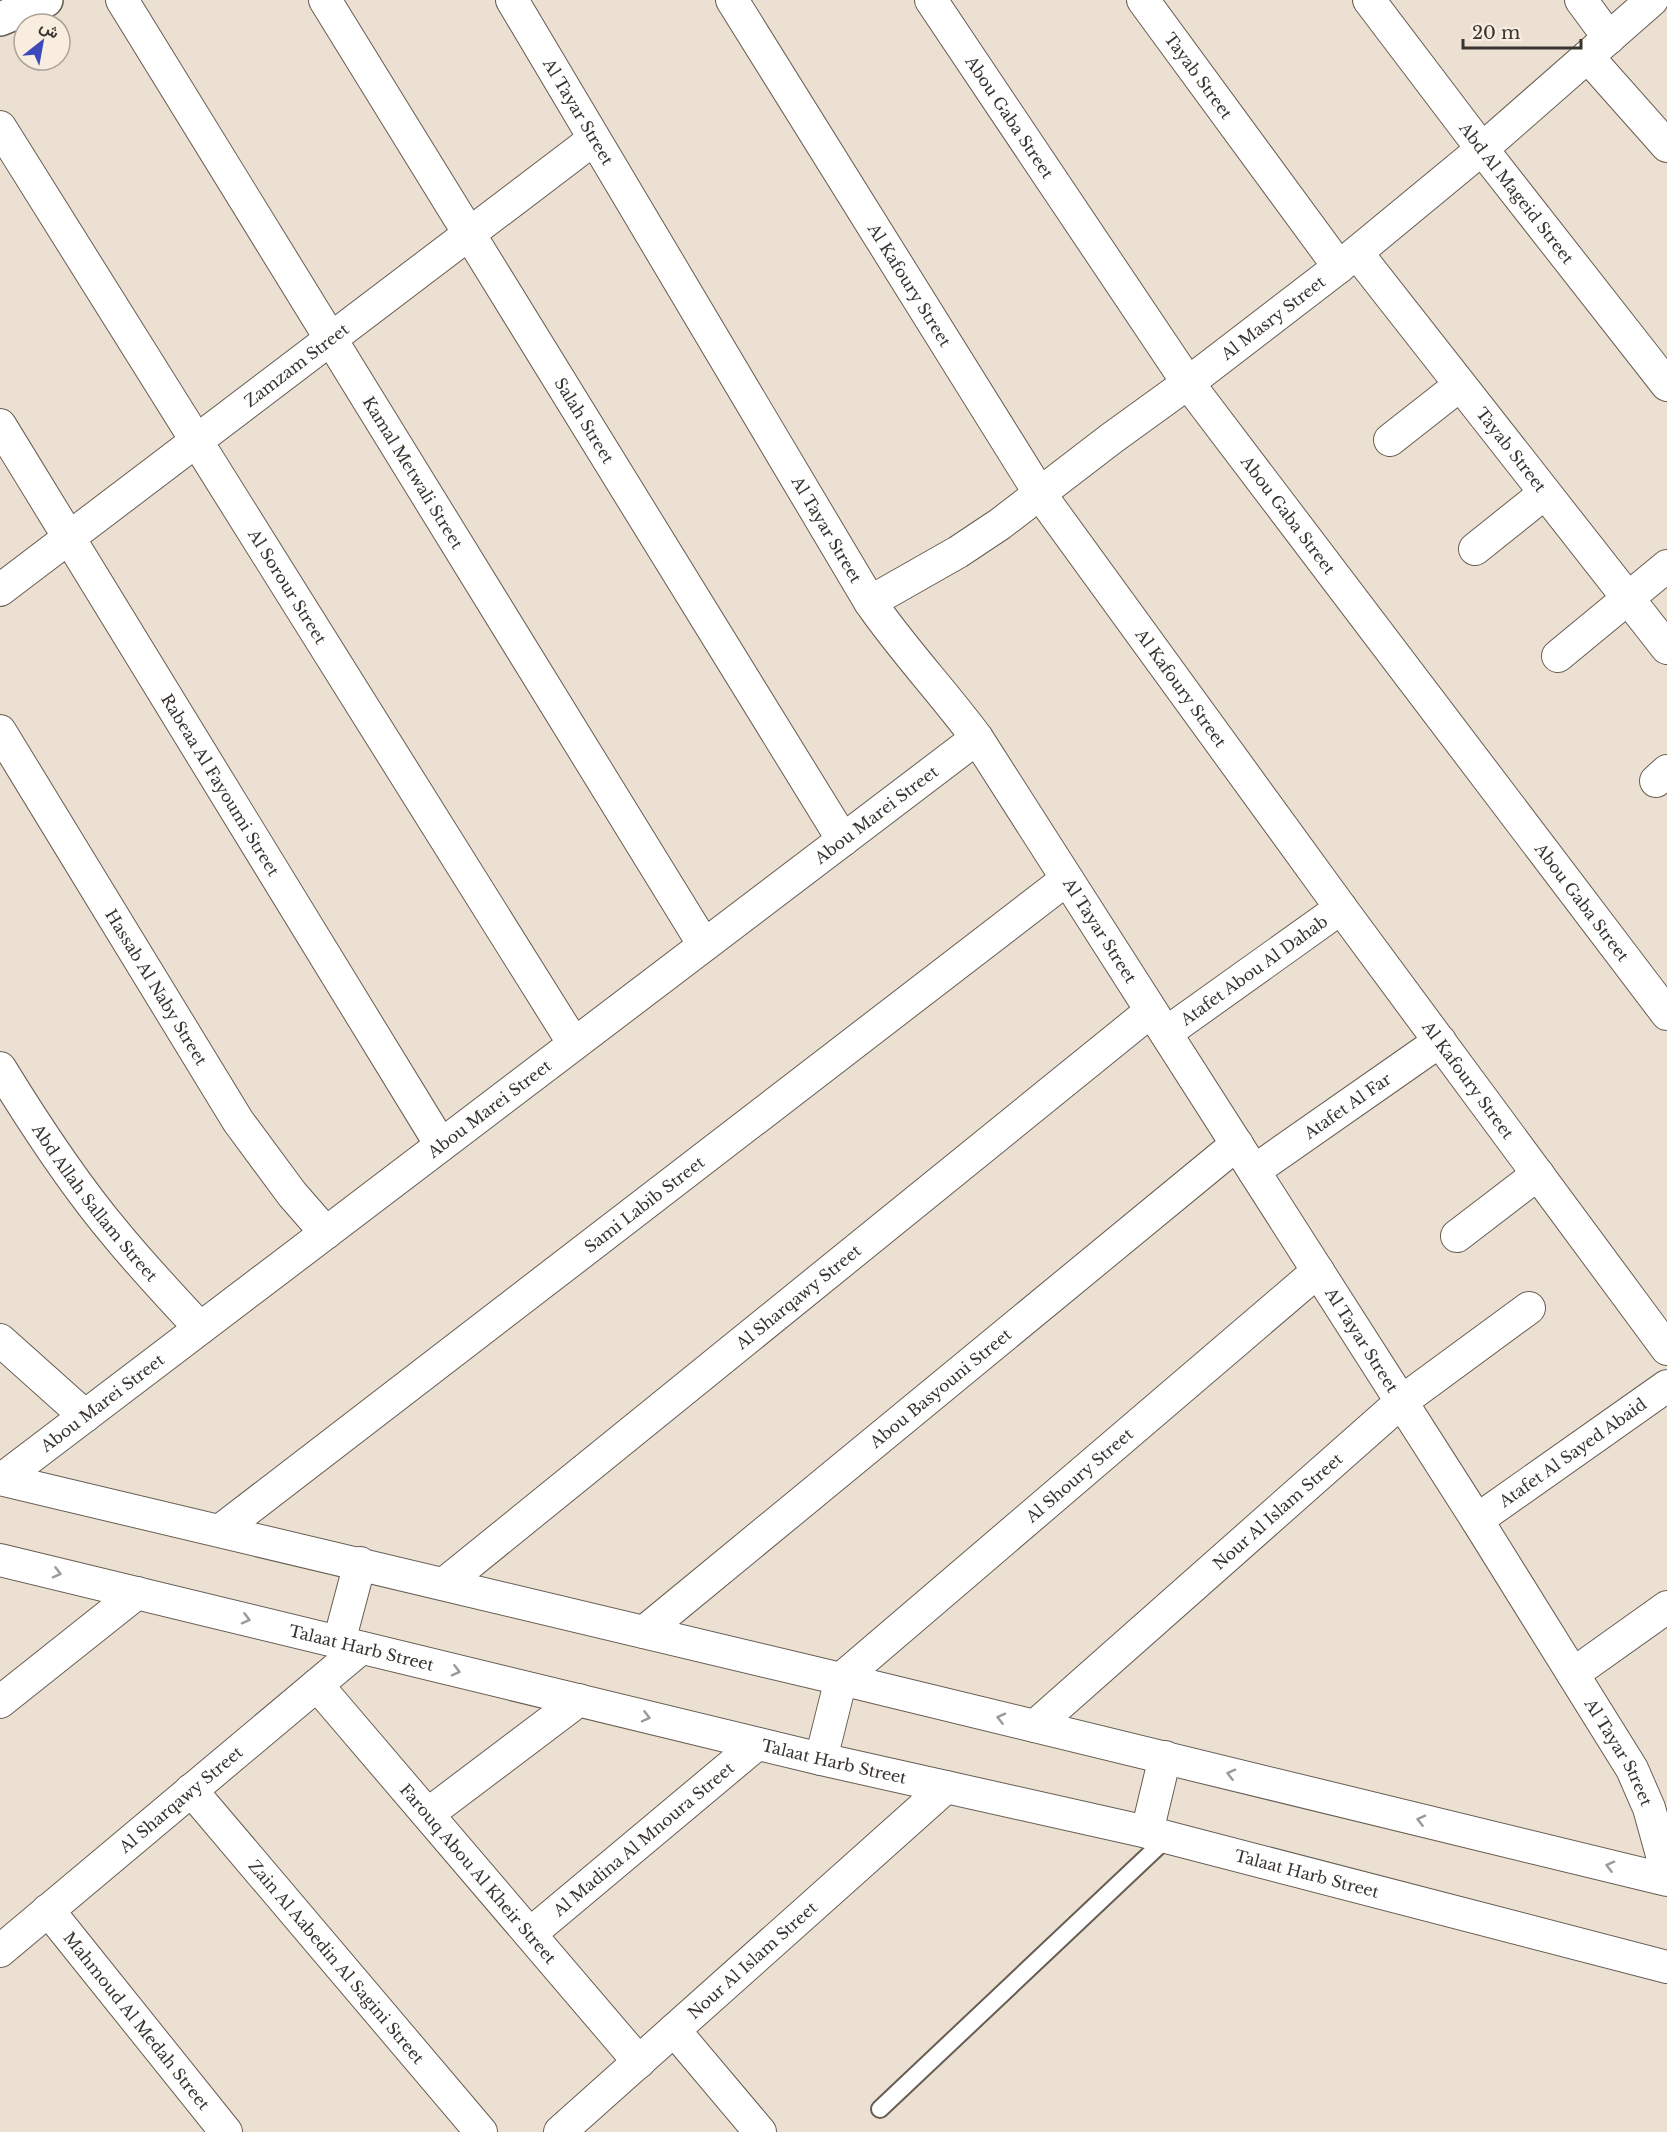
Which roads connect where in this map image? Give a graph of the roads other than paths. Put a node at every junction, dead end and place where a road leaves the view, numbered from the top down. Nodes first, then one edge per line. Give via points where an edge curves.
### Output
1 (46, 0) edge
2 (122, 0) edge
3 (325, 0) edge
4 (512, 0) edge
5 (732, 0) edge
6 (931, 0) edge
7 (1143, 0) edge
8 (1369, 0) edge
9 (1581, 0) edge
10 (1652, 0) edge
11 (0, 19) edge
12 (1598, 48) junction
13 (0, 127) edge
14 (594, 139) junction
15 (1667, 146) edge
16 (1482, 149) junction
17 (469, 234) junction
18 (1348, 260) junction
19 (331, 339) junction
20 (1188, 383) junction
21 (1460, 385) junction
22 (1667, 385) edge
23 (0, 425) edge
24 (1390, 440) dead end
25 (196, 441) junction
26 (1040, 494) junction
27 (1545, 494) junction
28 (69, 538) junction
29 (1475, 549) dead end
30 (1667, 566) edge
31 (0, 590) edge
32 (1629, 597) junction
33 (870, 602) junction
34 (1667, 648) edge
35 (1558, 656) dead end
36 (0, 731) edge
37 (977, 738) junction
38 (843, 840) junction
39 (1067, 879) junction
40 (1341, 908) junction
41 (704, 945) junction
42 (1667, 1014) edge
43 (1158, 1022) junction
44 (1440, 1041) junction
45 (574, 1044) junction
46 (0, 1068) edge
47 (1237, 1144) junction
48 (441, 1145) junction
49 (1254, 1171) junction
50 (1538, 1174) junction
51 (326, 1233) junction
52 (1457, 1236) dead end
53 (1318, 1270) junction
54 (1529, 1308) dead end
55 (200, 1328) junction
56 (0, 1340) edge
57 (1667, 1349) edge
58 (1667, 1386) edge
59 (1401, 1402) junction
60 (85, 1416) junction
61 (1, 1479) edge
62 (1478, 1520) junction
63 (221, 1530) junction
64 (0, 1560) edge
65 (360, 1563) junction
66 (444, 1584) junction
67 (136, 1593) junction
68 (1667, 1607) edge
69 (644, 1632) junction
70 (350, 1645) junction
71 (1573, 1674) junction
72 (841, 1679) junction
73 (317, 1685) junction
74 (579, 1700) junction
75 (0, 1702) edge
76 (1035, 1726) junction
77 (757, 1744) junction
78 (1165, 1757) junction
79 (821, 1759) junction
80 (946, 1787) junction
81 (191, 1790) junction
82 (428, 1814) junction
83 (1157, 1835) junction
84 (1666, 1862) edge
85 (48, 1910) junction
86 (530, 1934) junction
87 (0, 1951) edge
88 (1667, 1967) edge
89 (674, 2030) junction
90 (639, 2062) junction
91 (880, 2109) dead end
92 (226, 2132) edge
93 (481, 2132) edge
94 (561, 2132) edge
95 (760, 2132) edge

1 - 11 street
2 - 19 street, Kamal Metwali Street
3 - 17 street, Salah Street
4 - 14 street, Al Tayar Street
5 - 26 street, Al Kafoury Street
6 - 20 street, Abou Gaba Street
7 - 18 street, Tayab Street
8 - 16 street, Abd Al Mageid Street
9 - 12 street
10 - 12 street, Al Masry Street
12 - 15 street
12 - 16 street, Al Masry Street
13 - 25 street, Al Sorour Street
14 - 17 street, Zamzam Street
14 - 33 street, Al Tayar Street
16 - 18 street, Al Masry Street
16 - 22 street, Abd Al Mageid Street
17 - 19 street, Zamzam Street
17 - 38 street, Salah Street
18 - 20 street, Al Masry Street
18 - 21 street, Tayab Street
19 - 25 street, Zamzam Street
19 - 41 street, Kamal Metwali Street
20 - 26 street, Al Masry Street
20 - 42 street, Abou Gaba Street
21 - 24 street
21 - 27 street, Tayab Street
23 - 28 street, Rabeaa Al Fayoumi Street
25 - 28 street, Zamzam Street
25 - 45 street, Al Sorour Street
26 - 33 street, Al Masry Street via 958,552
26 - 40 street, Al Kafoury Street
27 - 29 street
27 - 32 street, Tayab Street
28 - 31 street, Zamzam Street
28 - 48 street, Rabeaa Al Fayoumi Street
30 - 32 street
32 - 34 street, Tayab Street
32 - 35 street
33 - 37 street, Al Tayar Street
36 - 51 street, Hassab Al Naby Street via 238,1121
37 - 38 street, Abou Marei Street
37 - 39 street, Al Tayar Street
38 - 41 street, Abou Marei Street
39 - 43 street, Al Tayar Street
39 - 63 street, Sami Labib Street
40 - 43 street, Atafet Abou Al Dahab
40 - 44 street, Al Kafoury Street
41 - 45 street, Abou Marei Street
43 - 47 street, Al Tayar Street
43 - 66 street, Al Sharqawy Street
44 - 49 street, Atafet Al Far
44 - 50 street, Al Kafoury Street
45 - 48 street, Abou Marei Street
46 - 55 street, Abd Allah Sallam Street via 82,1192
47 - 49 street, Al Tayar Street
47 - 69 street, Abou Basyouni Street
48 - 51 street, Abou Marei Street
49 - 53 street, Al Tayar Street
50 - 52 street
50 - 57 street, Al Kafoury Street
51 - 55 street, Abou Marei Street
53 - 59 street, Al Tayar Street
53 - 72 street, Al Shoury Street
54 - 59 street, Nour Al Islam Street
55 - 60 street, Abou Marei Street
56 - 60 street
58 - 62 street, Atafet Al Sayed Abaid
59 - 62 street, Al Tayar Street
59 - 76 street, Nour Al Islam Street
60 - 61 street, Abou Marei Street
61 - 63 street
62 - 71 street, Al Tayar Street
63 - 65 street
64 -> 67 street, Talaat Harb Street
65 - 66 street
65 - 70 street
66 - 69 street
67 -> 70 street, Talaat Harb Street
67 - 75 street
68 - 71 street
69 - 72 street
70 - 73 street, Al Sharqawy Street
70 -> 74 street, Talaat Harb Street
71 - 84 street, Al Tayar Street via 1632,1769
76 -> 72 street
72 - 79 street
73 - 81 street, Al Sharqawy Street
73 - 82 street, Farouq Abou Al Kheir Street
74 -> 77 street, Talaat Harb Street
74 - 82 street
76 - 78 street
77 - 79 street, Talaat Harb Street
77 - 86 street, Al Madina Al Mnoura Street
78 - 83 street
84 -> 78 street
79 - 80 street, Talaat Harb Street
80 - 83 street, Talaat Harb Street
80 - 89 street, Nour Al Islam Street
81 - 85 street, Al Sharqawy Street
81 - 93 street, Zain Al Aabedin Al Sagini Street
82 - 86 street, Farouq Abou Al Kheir Street
83 - 88 street, Talaat Harb Street
83 - 91 lane
85 - 87 street, Al Sharqawy Street
85 - 92 street, Mahmoud Al Medah Street
86 - 90 street, Farouq Abou Al Kheir Street
89 - 90 street, Nour Al Islam Street
89 - 95 street
90 - 94 street, Nour Al Islam Street

